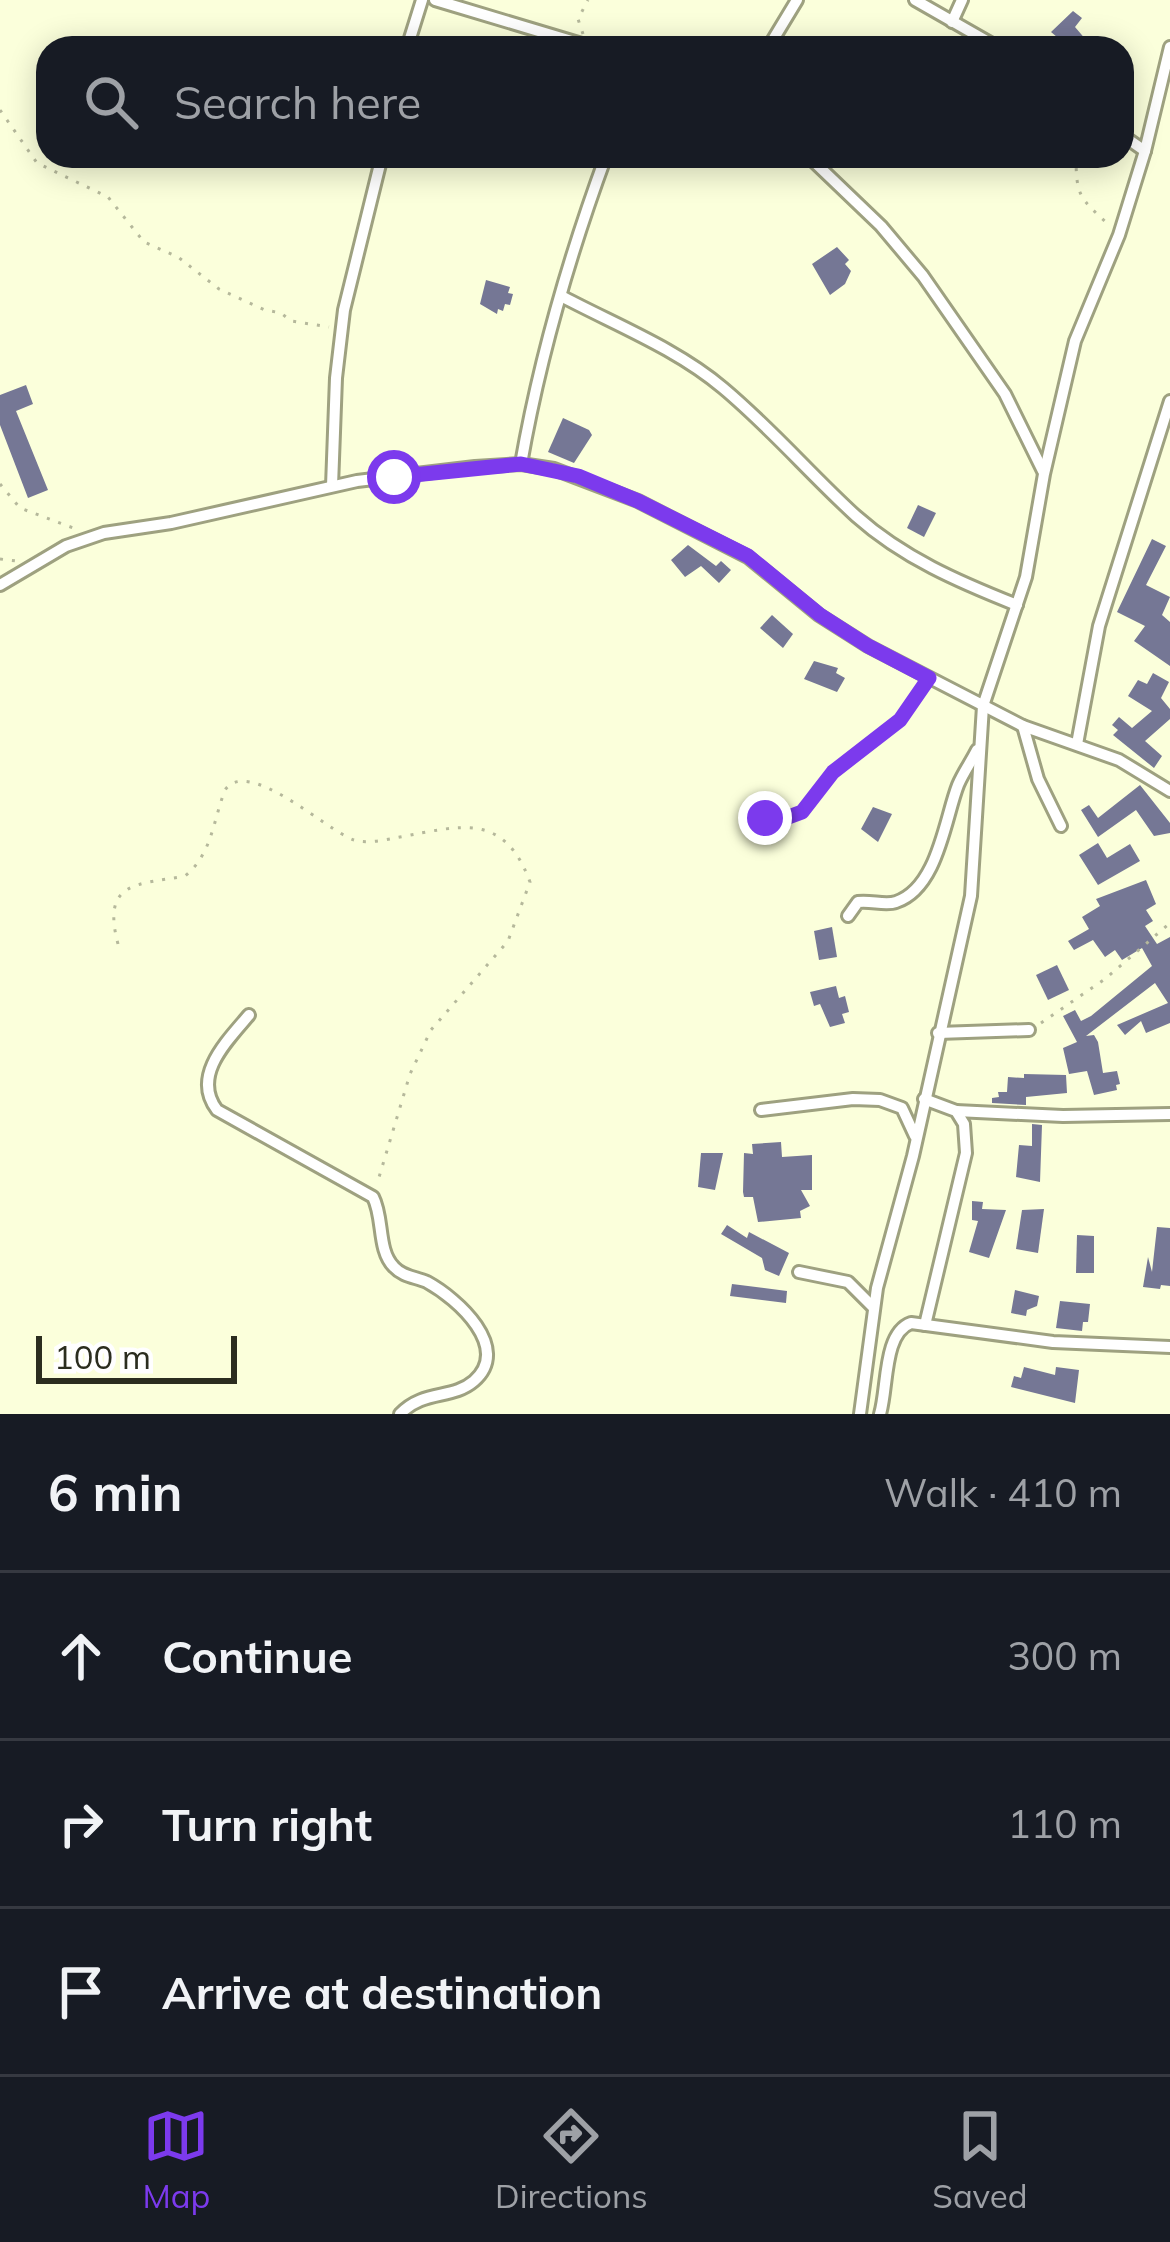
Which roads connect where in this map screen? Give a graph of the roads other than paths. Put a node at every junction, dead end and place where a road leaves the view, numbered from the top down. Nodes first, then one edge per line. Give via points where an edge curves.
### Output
1 (422, 0) edge
2 (435, 0) edge
3 (797, 0) edge
4 (915, 0) edge
5 (962, 0) edge
6 (952, 22) junction
7 (411, 36) edge
8 (555, 36) edge
9 (775, 36) edge
10 (977, 36) edge
11 (1170, 47) edge
12 (1134, 143) edge
13 (1145, 151) junction
14 (379, 168) edge
15 (603, 168) edge
16 (821, 168) edge
17 (563, 297) junction
18 (1170, 401) edge
19 (1157, 447) junction
20 (1170, 454) edge
21 (521, 464) junction
22 (1044, 474) junction
23 (332, 486) junction
24 (0, 585) edge
25 (1017, 605) junction
26 (983, 706) junction
27 (1023, 726) junction
28 (1077, 744) junction
29 (979, 748) junction
30 (1170, 791) edge
31 (1061, 826) dead end
32 (848, 916) dead end
33 (249, 1015) dead end
34 (1029, 1030) road end
35 (938, 1033) junction
36 (924, 1099) junction
37 (761, 1110) dead end
38 (956, 1111) junction
39 (1170, 1114) edge
40 (916, 1139) junction
41 (799, 1272) dead end
42 (874, 1308) junction
43 (925, 1325) junction
44 (1170, 1347) edge
45 (400, 1414) edge
46 (860, 1414) edge
47 (880, 1414) edge

1 - 7 street
2 - 8 street
3 - 9 street
4 - 6 street
5 - 6 street
6 - 10 street
11 - 13 street
12 - 13 street
13 - 22 street via 1075,341
14 - 23 street via 348,288
15 - 17 street
16 - 22 street via 923,276 1005,394
17 - 21 street
17 - 25 street via 720,385 905,554
18 - 19 street
19 - 20 street
19 - 28 street via 1099,626
21 - 23 street
21 - 26 street via 578,476 748,556 868,646
22 - 25 street
23 - 24 street via 95,536
25 - 26 street
26 - 27 street
26 - 29 street
27 - 28 street
27 - 31 street
28 - 30 street
29 - 32 street via 917,885 890,904 858,902
29 - 35 street via 971,896
33 - 45 street via 214,1061 209,1099 374,1197 389,1262 449,1298 482,1331 490,1352 473,1382 420,1398
34 - 35 street
35 - 36 street
36 - 38 street
36 - 40 street
37 - 40 street via 880,1100 902,1108
38 - 39 street
38 - 43 street via 966,1154
40 - 42 street
41 - 42 street via 848,1282
42 - 46 street
43 - 44 street
43 - 47 street via 897,1331

